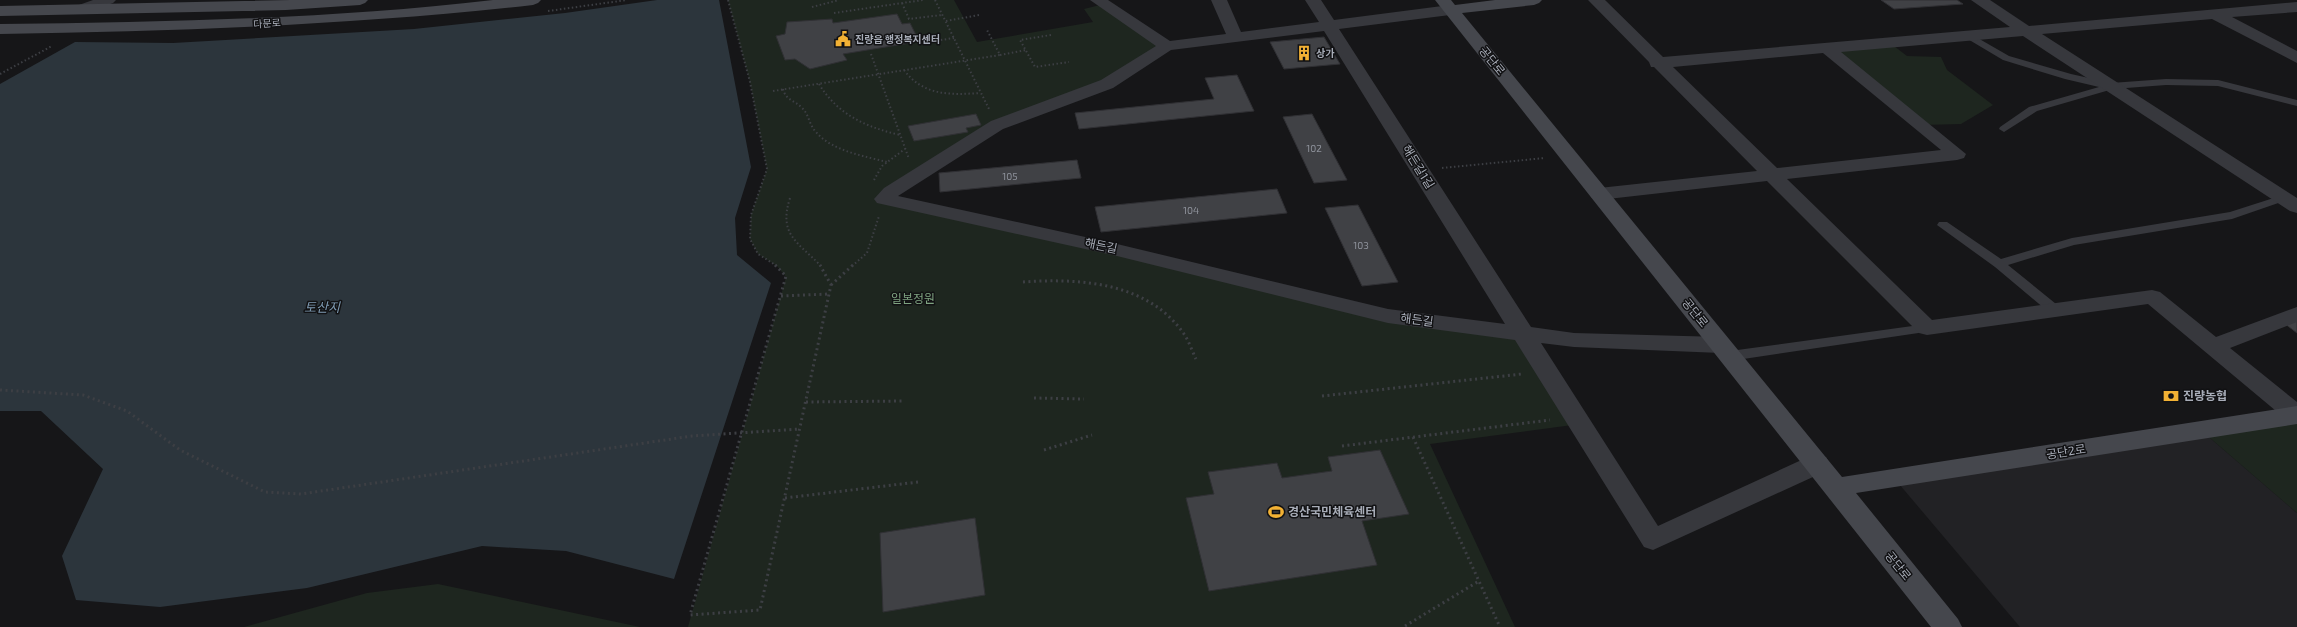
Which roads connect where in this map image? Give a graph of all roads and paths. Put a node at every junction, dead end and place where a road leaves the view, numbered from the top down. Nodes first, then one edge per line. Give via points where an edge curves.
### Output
1 (108, 0) edge
2 (360, 0) edge
3 (533, 0) edge
4 (728, 0) edge
5 (839, 0) edge
6 (923, 0) edge
7 (936, 0) edge
8 (1098, 0) edge
9 (1219, 0) edge
10 (1313, 0) edge
11 (1534, 0) edge
12 (1596, 0) edge
13 (1979, 0) edge
14 (2284, 0) edge
15 (289, 2) edge
16 (902, 3) junction
17 (1446, 5) edge
18 (812, 7) dead end
19 (2297, 7) edge
20 (82, 9) junction
21 (0, 10) edge
22 (834, 13) dead end
23 (942, 14) junction
24 (2216, 15) junction
25 (979, 16) dead end
26 (946, 21) junction
27 (1328, 26) junction
28 (86, 28) junction
29 (0, 29) edge
30 (987, 30) dead end
31 (2026, 31) junction
32 (1051, 35) dead end
33 (1969, 36) junction
34 (954, 38) junction
35 (1236, 38) junction
36 (921, 43) dead end
37 (1167, 46) junction
38 (1826, 48) junction
39 (1026, 50) junction
40 (871, 54) dead end
41 (1000, 55) junction
42 (2297, 58) edge
43 (965, 60) junction
44 (1069, 62) dead end
45 (1657, 63) junction
46 (904, 70) junction
47 (0, 74) edge
48 (819, 84) junction
49 (2112, 86) junction
50 (783, 89) junction
51 (772, 91) dead end
52 (981, 93) junction
53 (2297, 104) edge
54 (997, 125) junction
55 (2004, 129) dead end
56 (901, 136) junction
57 (1568, 156) junction
58 (887, 163) dead end
59 (1420, 170) junction
60 (1770, 173) junction
61 (915, 176) junction
62 (1599, 194) junction
63 (790, 198) dead end
64 (884, 199) junction
65 (2290, 202) edge
66 (1943, 225) dead end
67 (1999, 264) junction
68 (1023, 282) dead end
69 (831, 285) junction
70 (830, 294) junction
71 (781, 296) junction
72 (2056, 311) junction
73 (2297, 314) edge
74 (1927, 328) junction
75 (1524, 333) junction
76 (2213, 346) junction
77 (1725, 350) junction
78 (1196, 359) dead end
79 (1547, 371) junction
80 (0, 390) edge
81 (1322, 396) dead end
82 (1034, 398) dead end
83 (1084, 399) dead end
84 (905, 401) dead end
85 (806, 402) junction
86 (2297, 415) edge
87 (1576, 417) junction
88 (800, 429) junction
89 (742, 432) junction
90 (1092, 435) dead end
91 (1413, 437) junction
92 (1342, 446) dead end
93 (1044, 450) dead end
94 (1817, 464) junction
95 (918, 482) dead end
96 (1836, 487) junction
97 (785, 498) junction
98 (1479, 581) junction
99 (1405, 626) dead end
100 (1500, 627) edge
101 (1948, 627) edge

1 - 20 street
2 - 15 main road, 다문로
3 - 28 main road, 다문로 via 457,10 254,24
4 - 71 path via 750,82 767,169 751,215 750,239 758,254 777,266 786,276
5 - 18 path
6 - 16 path
7 - 23 path
8 - 37 street
9 - 35 street
10 - 27 street, 해든길1길
11 - 17 main road
12 - 45 street
13 - 31 street
14 - 19 street
15 - 20 main road, 다문로
16 - 22 path
16 - 23 path via 909,19
17 - 27 street
17 - 57 main road, 공단로
19 - 24 street
20 - 21 main road, 다문로
23 - 26 path
24 - 31 street
24 - 42 street
25 - 26 path
26 - 34 path
27 - 35 street
27 - 59 street, 해든길1길
28 - 29 main road, 다문로
28 - 47 path
30 - 41 path
31 - 33 street
31 - 49 street
32 - 39 path via 1020,40
33 - 38 street
33 - 49 lane via 2006,58 2069,78
34 - 36 path
34 - 43 path
35 - 37 street
37 - 54 street via 1107,84
38 - 45 street
38 - 60 street via 1957,154
39 - 41 path
39 - 44 path via 1035,67
40 - 56 path
41 - 43 path
43 - 46 path
43 - 52 path
45 - 60 street
46 - 48 path
46 - 52 path via 916,85 941,94
48 - 50 path
48 - 56 path via 827,98 853,119 865,126
49 - 53 lane via 2166,82 2218,83
49 - 55 lane via 2033,109
49 - 65 street
50 - 51 path
50 - 58 path via 788,100 806,112 811,127 818,136 850,151
52 - 54 path
54 - 61 street
56 - 61 path
57 - 59 path
57 - 62 main road, 공단로
59 - 75 street, 해든길1길
60 - 62 street
60 - 74 street
61 - 64 street
62 - 77 main road, 공단로
63 - 69 path via 785,217 788,234 820,264
64 - 69 path via 867,253
64 - 75 street, 해든길 via 1117,250 1388,316
65 - 67 lane via 2232,215 2072,242
66 - 67 lane
67 - 72 lane
68 - 78 path via 1076,280 1132,292 1169,316 1191,342
69 - 70 path
70 - 71 path
70 - 85 path
71 - 89 path
72 - 74 street
72 - 76 street via 2152,297
73 - 76 street
74 - 77 lane
75 - 77 street, 해든길 via 1574,340
75 - 79 street, 해든길1길
76 - 86 street
77 - 94 main road, 공단로
79 - 81 path
79 - 87 street, 해든길1길
80 - 89 path via 84,395 127,411 180,450 265,492 279,493 301,494 684,437
82 - 83 path
84 - 85 path
85 - 88 path
86 - 96 main road, 공단2로
87 - 91 path
87 - 94 street, 해든길1길 via 1654,540
88 - 89 path
88 - 97 path
89 - 97 path via 690,615 760,610
90 - 93 path
91 - 92 path
91 - 98 path
94 - 96 main road, 공단로
95 - 97 path
96 - 101 main road, 공단로
98 - 99 path
98 - 100 path

